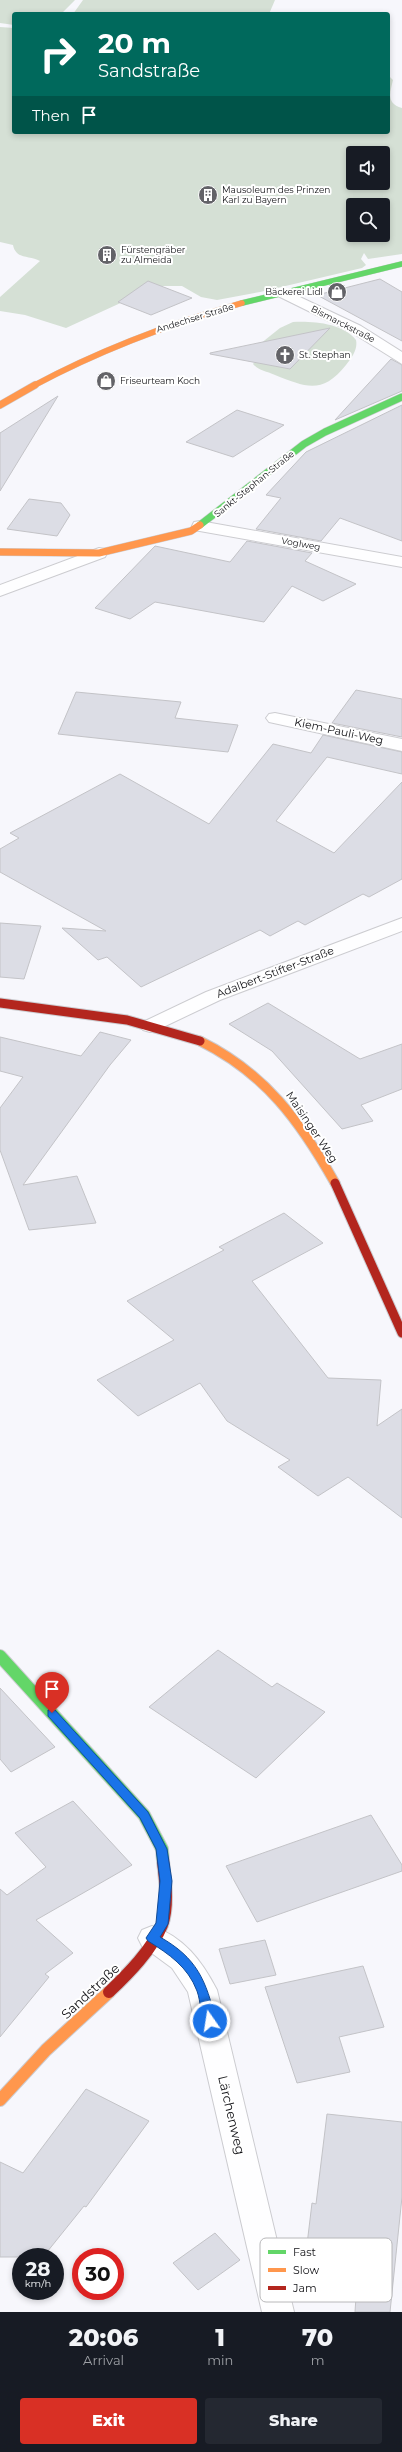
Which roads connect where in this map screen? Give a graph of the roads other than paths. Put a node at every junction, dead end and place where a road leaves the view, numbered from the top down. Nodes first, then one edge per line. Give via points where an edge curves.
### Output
1 (402, 264) edge
2 (283, 293) junction
3 (402, 359) edge
4 (402, 398) edge
5 (3, 401) edge
6 (200, 526) junction
7 (0, 552) edge
8 (99, 554) junction
9 (402, 562) edge
10 (0, 591) edge
11 (276, 718) dead end
12 (402, 745) edge
13 (402, 924) edge
14 (0, 1003) edge
15 (150, 1026) junction
16 (402, 1333) edge
17 (0, 1656) edge
18 (152, 1938) junction
19 (0, 2100) edge
20 (261, 2238) edge
21 (276, 2302) edge
22 (278, 2312) edge

1 - 2 street, Andechser Straße
2 - 3 street, Bismarckstraße via 356,329
2 - 5 street, Andechser Straße via 167,325 39,381
4 - 6 street, Sankt-Stephan-Straße via 304,444
6 - 8 street, Sankt-Stephan-Straße via 180,535
6 - 9 street, Voglweg
7 - 8 street, Sankt-Stephan-Straße
8 - 10 street, Sankt-Stephan-Straße
11 - 12 street, Kiem-Pauli-Weg
13 - 15 street, Adalbert-Stifter-Straße via 213,996
14 - 15 street, Maisinger Weg
15 - 16 street, Maisinger Weg via 188,1037 238,1061 274,1093 304,1132 335,1183
17 - 18 street, Sandstraße via 144,1815 162,1849 166,1881 162,1924
18 - 19 street, Sandstraße via 128,1975 46,2050
18 - 20 street, Lärchenweg via 175,1951 187,1963 202,1990
21 - 22 street, Lärchenweg

